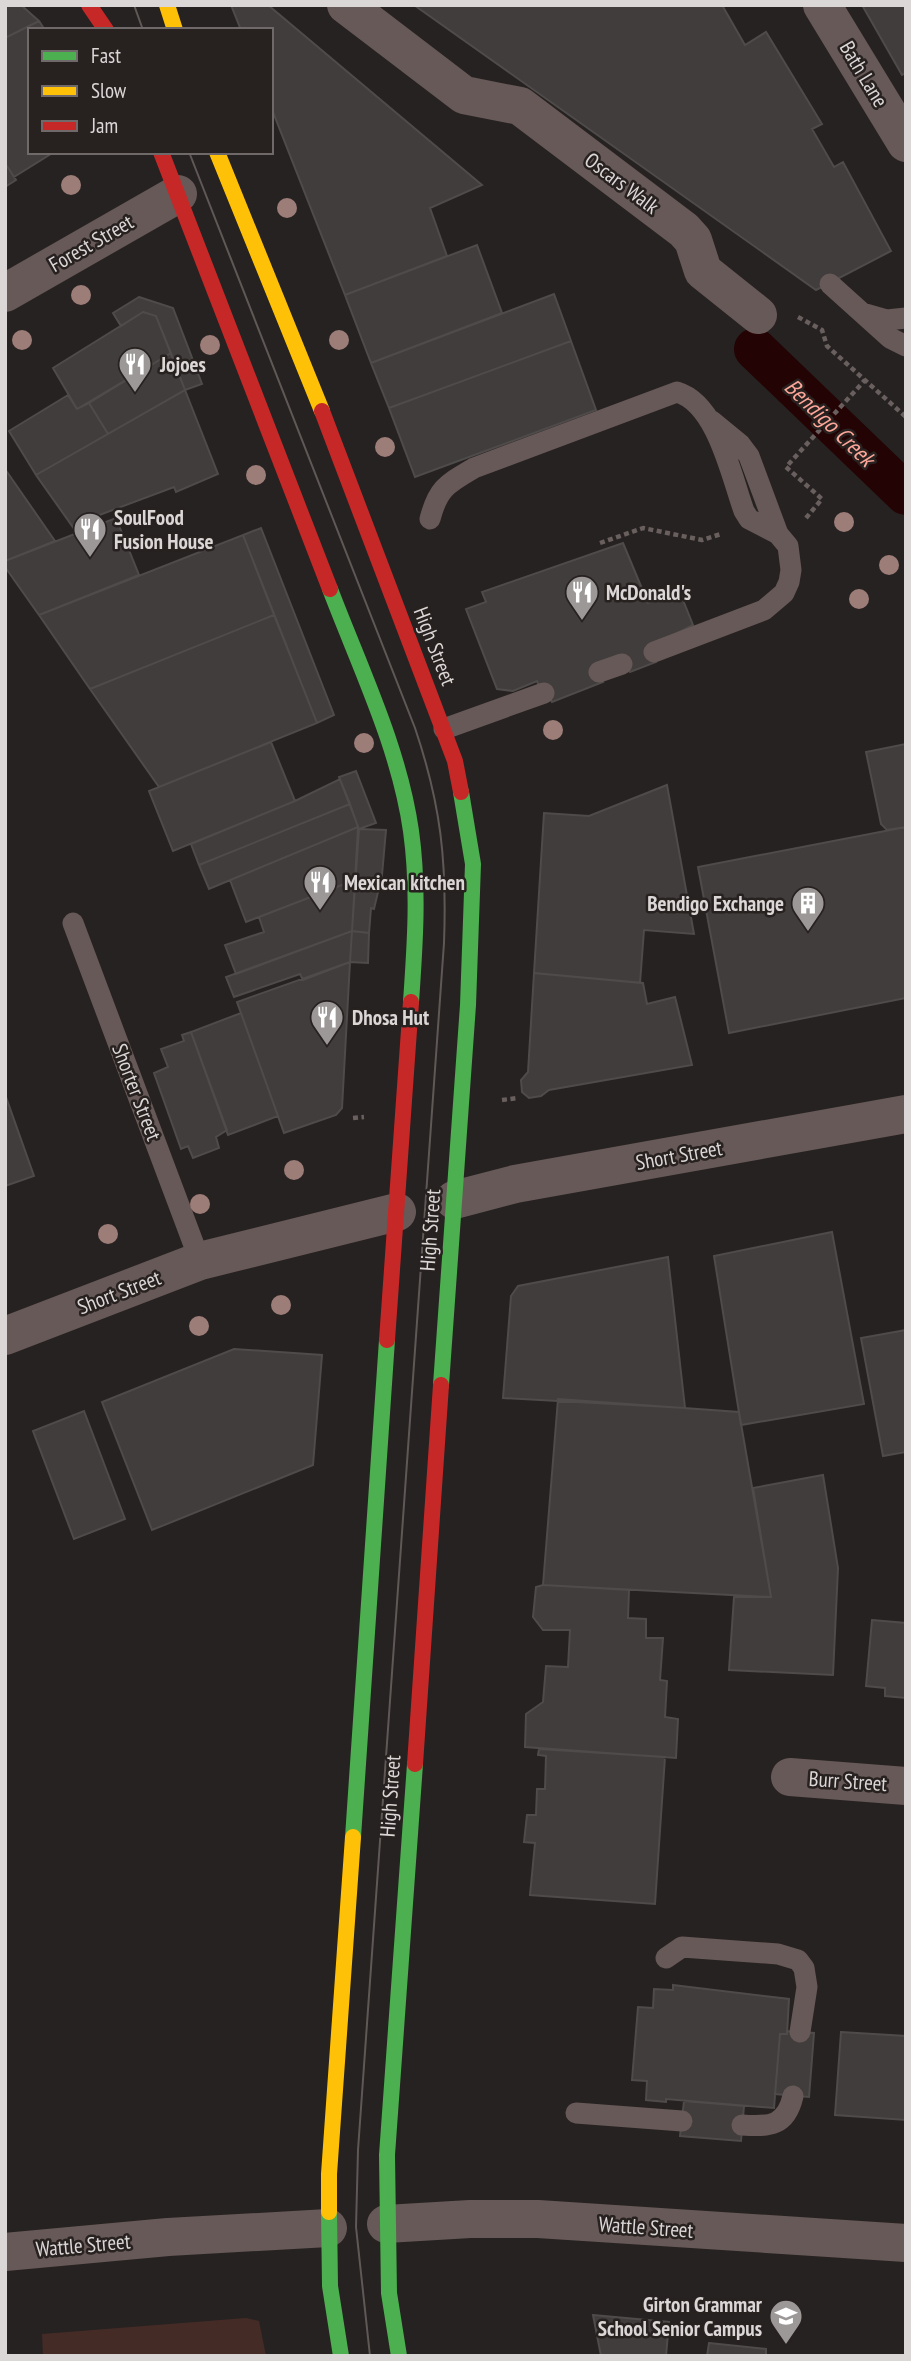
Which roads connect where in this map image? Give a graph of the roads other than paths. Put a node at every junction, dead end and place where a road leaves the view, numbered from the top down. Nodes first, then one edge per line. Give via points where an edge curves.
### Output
1 (89, 5) edge
2 (167, 5) edge
3 (346, 5) edge
4 (822, 5) edge
5 (105, 28) edge
6 (174, 28) edge
7 (906, 143) edge
8 (162, 154) edge
9 (217, 164) edge
10 (184, 190) junction
11 (830, 284) dead end
12 (5, 293) edge
13 (864, 313) junction
14 (758, 315) road end
15 (906, 318) edge
16 (906, 346) edge
17 (430, 519) dead end
18 (374, 545) junction
19 (357, 553) dead end
20 (339, 561) dead end
21 (322, 568) junction
22 (654, 652) dead end
23 (622, 664) dead end
24 (599, 672) dead end
25 (544, 693) dead end
26 (444, 729) junction
27 (73, 923) dead end
28 (906, 1114) edge
29 (444, 1202) junction
30 (404, 1210) junction
31 (200, 1261) junction
32 (5, 1336) edge
33 (790, 1777) dead end
34 (906, 1786) edge
35 (666, 1958) dead end
36 (800, 2032) dead end
37 (793, 2096) dead end
38 (576, 2113) dead end
39 (682, 2121) dead end
40 (742, 2125) dead end
41 (376, 2225) junction
42 (335, 2227) junction
43 (906, 2243) edge
44 (5, 2252) edge
45 (341, 2356) edge
46 (399, 2356) edge

1 - 5 highway
2 - 6 highway
3 - 14 street, Oscars Walk via 464,95 520,106 684,229 693,240 703,271
4 - 7 street, Bath Lane
8 - 10 highway, High Street
9 - 18 highway, High Street
10 - 12 street, Forest Street
10 - 21 highway, High Street
11 - 13 lane
13 - 15 lane via 887,320
13 - 16 lane via 890,338
17 - 22 lane via 444,486 474,468 669,392 688,395 745,449 778,534 788,546 791,570 784,593 764,610
18 - 19 highway
18 - 26 highway, High Street
20 - 21 highway
21 - 30 highway, High Street via 402,782 416,851
23 - 24 lane
25 - 26 lane
26 - 29 highway, High Street via 473,864 468,1005
27 - 31 lane, Shorter Street
28 - 29 street, Short Street via 515,1184
29 - 41 highway, High Street via 393,2054
30 - 31 street, Short Street
30 - 42 highway, High Street via 333,2096
31 - 32 street, Short Street
33 - 34 street, Burr Street
35 - 36 lane via 682,1947 778,1954 798,1960 807,1987
37 - 40 lane via 786,2116 775,2125
38 - 39 lane
41 - 43 street, Wattle Street via 538,2219
41 - 46 highway, High Street
42 - 44 street, Wattle Street
42 - 45 highway, High Street via 330,2286

